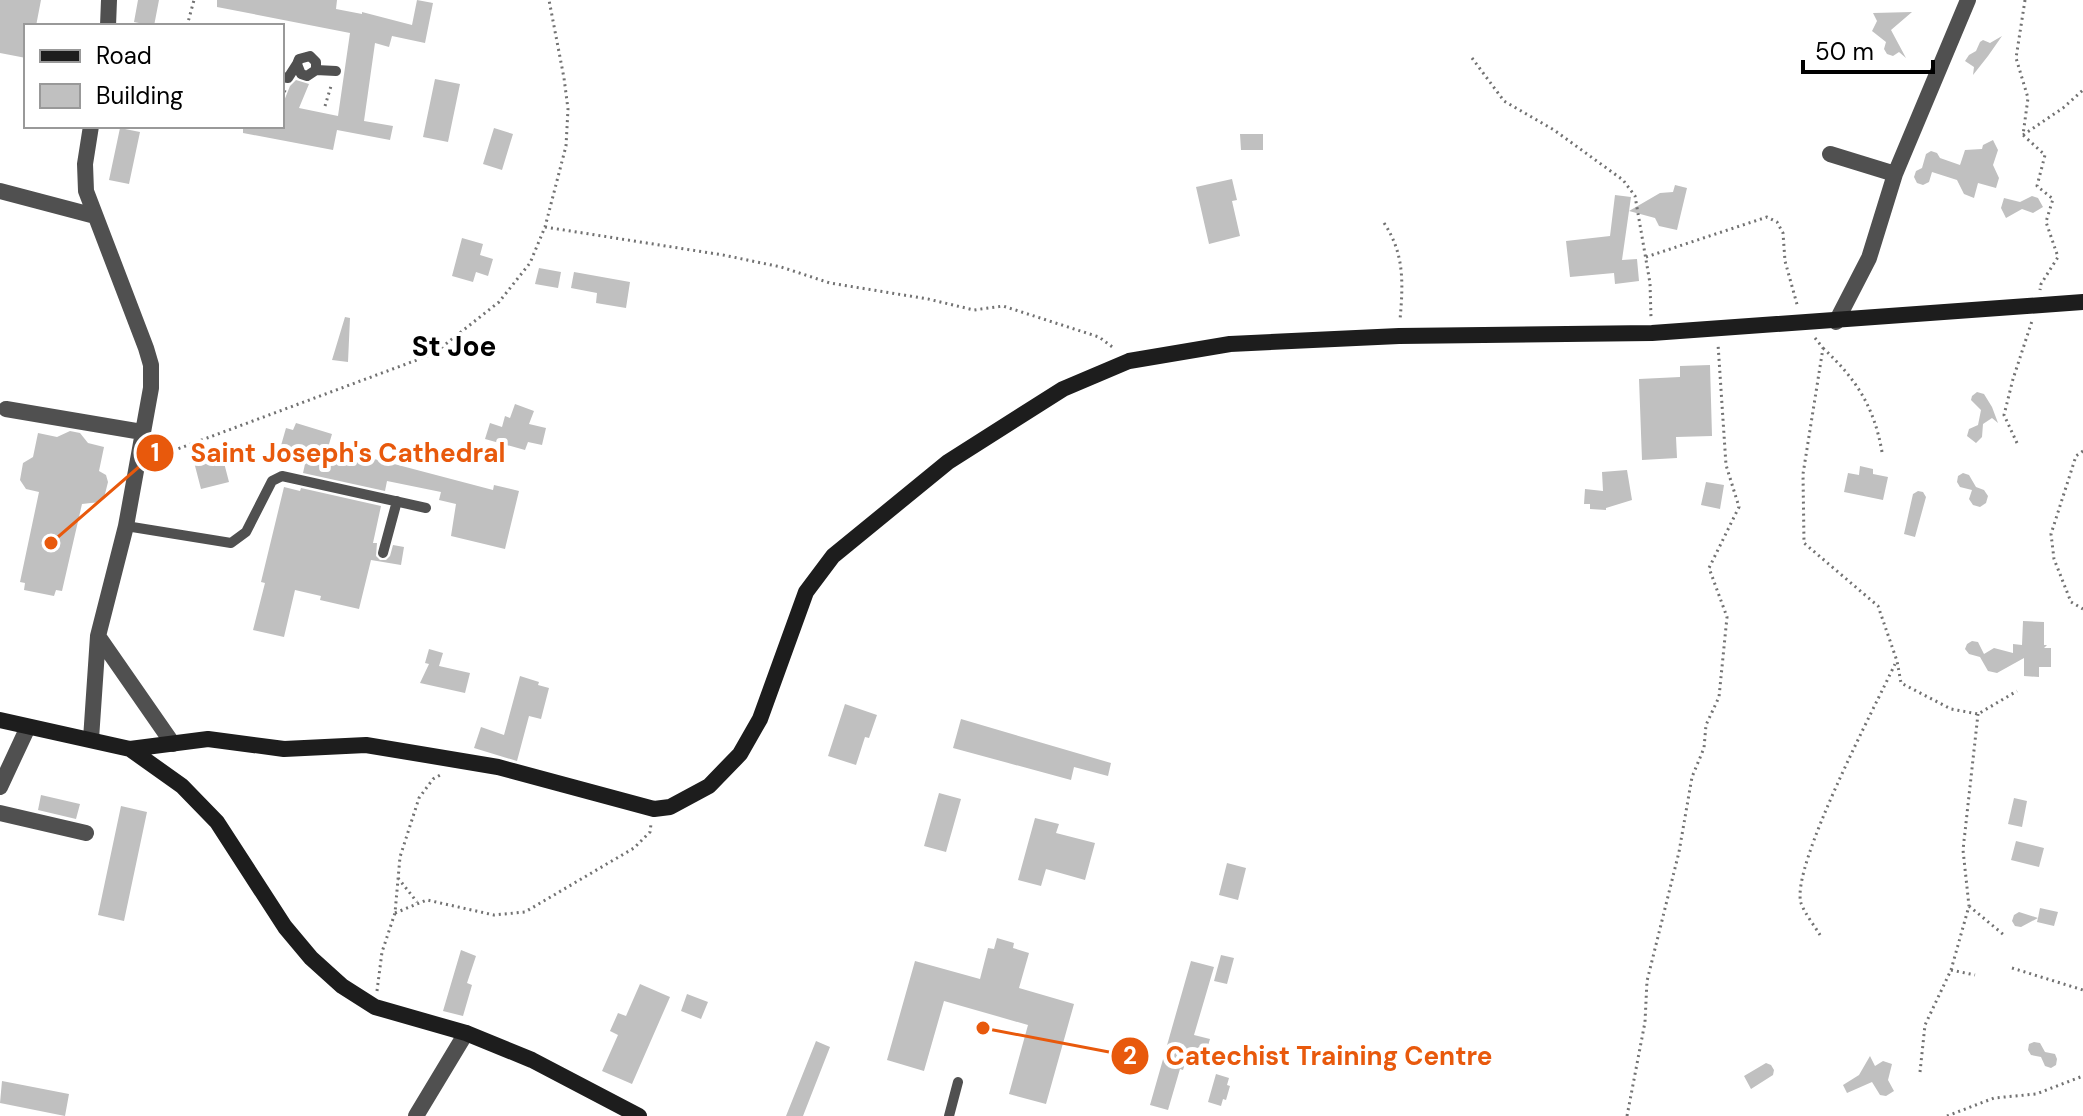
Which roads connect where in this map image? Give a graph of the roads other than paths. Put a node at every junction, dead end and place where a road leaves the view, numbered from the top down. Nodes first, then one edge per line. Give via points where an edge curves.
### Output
1 (109, 0) edge
2 (1968, 0) edge
3 (108, 24) edge
4 (336, 71) road end
5 (284, 77) edge
6 (91, 128) edge
7 (1830, 154) dead end
8 (1895, 174) junction
9 (0, 191) edge
10 (95, 216) junction
11 (2083, 302) edge
12 (1836, 322) junction
13 (6, 409) dead end
14 (142, 432) junction
15 (397, 501) junction
16 (426, 508) dead end
17 (126, 526) junction
18 (383, 553) dead end
19 (98, 636) junction
20 (0, 720) edge
21 (28, 727) junction
22 (91, 739) junction
23 (173, 744) junction
24 (130, 749) junction
25 (0, 787) edge
26 (0, 813) edge
27 (86, 833) dead end
28 (466, 1033) junction
29 (958, 1082) dead end
30 (416, 1116) edge
31 (639, 1116) edge
32 (949, 1116) edge

1 - 3 street
2 - 8 street
4 - 5 lane via 316,70 307,76 297,64
6 - 10 street via 86,191
7 - 8 street
8 - 12 street via 1869,258
9 - 10 street
10 - 14 street via 151,365
11 - 12 street
12 - 23 street via 1652,333 1230,344 1129,361 1063,389 948,462 833,556 806,592 760,719 740,754 709,786 670,807 654,809 498,767 390,748 284,749 208,739
13 - 14 street
14 - 17 street
15 - 16 lane
15 - 17 lane via 282,476 272,481 246,532 231,543
15 - 18 lane
17 - 19 street
19 - 22 street
19 - 23 street
20 - 21 street
21 - 22 street
21 - 25 street
22 - 24 street
23 - 24 street
24 - 28 street via 182,786 217,822 285,927 342,986 375,1007
26 - 27 street
28 - 30 street
28 - 31 street via 532,1060
29 - 32 lane

